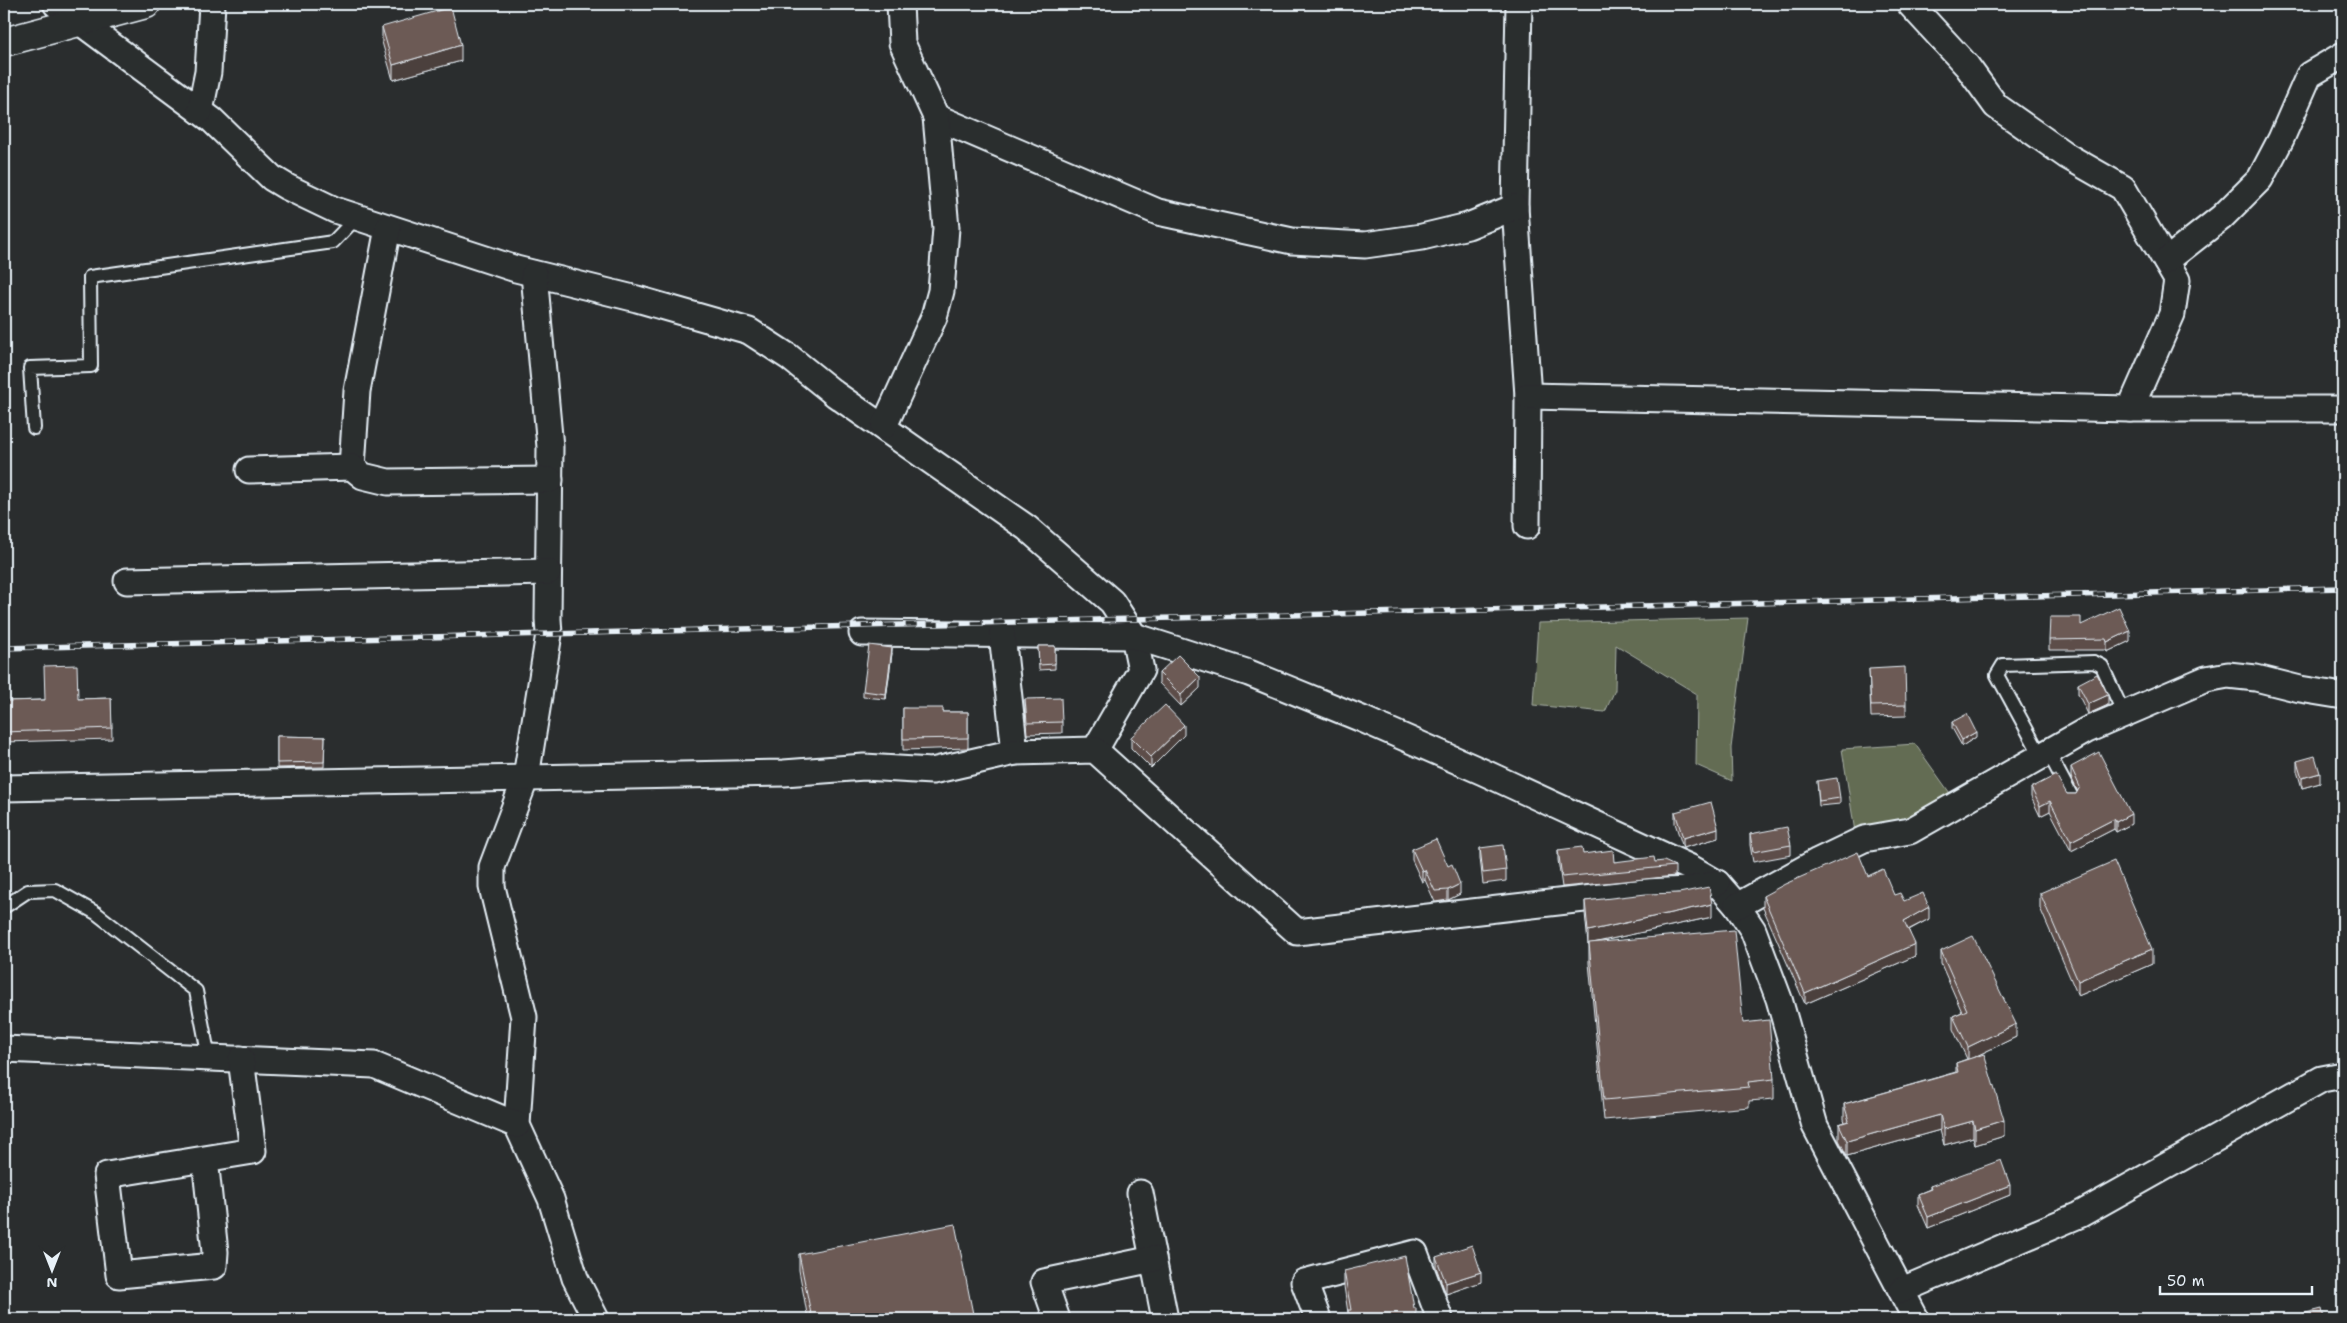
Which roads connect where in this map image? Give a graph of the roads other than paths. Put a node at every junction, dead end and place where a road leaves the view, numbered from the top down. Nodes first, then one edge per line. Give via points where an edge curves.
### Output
1 (56, 4) edge
2 (146, 4) edge
3 (212, 4) edge
4 (900, 4) edge
5 (1519, 4) edge
6 (1910, 4) edge
7 (81, 21) junction
8 (4, 42) edge
9 (2343, 55) edge
10 (200, 111) junction
11 (936, 117) junction
12 (1515, 207) junction
13 (356, 218) junction
14 (388, 228) junction
15 (2166, 261) junction
16 (534, 274) junction
17 (1528, 396) junction
18 (2130, 409) junction
19 (2343, 409) edge
20 (884, 426) junction
21 (34, 428) dead end
22 (352, 467) junction
23 (249, 470) dead end
24 (550, 480) junction
25 (1527, 526) dead end
26 (548, 572) junction
27 (127, 581) dead end
28 (862, 633) dead end
29 (1002, 634) junction
30 (1134, 636) junction
31 (2343, 696) edge
32 (2124, 714) junction
33 (1095, 750) junction
34 (1015, 752) junction
35 (2045, 754) junction
36 (526, 777) junction
37 (4, 788) edge
38 (2072, 797) edge
39 (1717, 883) junction
40 (1737, 906) junction
41 (4, 907) edge
42 (4, 1049) edge
43 (209, 1058) junction
44 (241, 1059) junction
45 (2343, 1074) edge
46 (517, 1124) junction
47 (205, 1159) junction
48 (1140, 1193) dead end
49 (1153, 1258) junction
50 (1902, 1290) junction
51 (596, 1319) edge
52 (1057, 1319) edge
53 (1166, 1319) edge
54 (1318, 1319) edge
55 (1440, 1319) edge
56 (1916, 1319) edge

1 - 7 street
2 - 7 street
3 - 10 street via 208,72
4 - 11 street via 902,43
5 - 12 street
6 - 15 street via 1967,66 1996,106 2067,156 2123,188
7 - 8 street
7 - 10 street
9 - 15 street via 2309,75 2260,179 2222,217
10 - 13 street via 272,178
11 - 12 street via 1158,212 1292,241 1365,245 1422,237 1468,226
11 - 20 street via 946,228 941,291 934,317
12 - 17 street
13 - 14 street
13 - 21 lane via 333,242 90,277 91,366 30,368
14 - 16 street
14 - 22 street via 357,391
15 - 18 street via 2176,280 2172,314
16 - 20 street via 749,331
16 - 24 street via 550,447
17 - 18 street
17 - 25 street
18 - 19 street
20 - 30 street via 1027,528 1112,602
22 - 23 street
22 - 24 street via 363,476 388,482
24 - 26 street
26 - 27 street
26 - 36 street via 549,634
28 - 29 street
29 - 30 street
29 - 34 street
30 - 33 street via 1141,670
30 - 39 street via 1249,673 1362,719 1691,868
31 - 32 street via 2228,675 2206,679
32 - 35 street
32 - 35 lane via 2102,666 2094,662 2003,665 1997,675
33 - 34 street
33 - 39 street via 1297,932 1645,892 1688,890
34 - 36 street via 932,771 864,767 784,773
35 - 38 lane
35 - 40 street via 1910,831 1864,840 1818,860
36 - 37 street
36 - 46 street via 492,867 492,887 524,1017
39 - 40 street
40 - 50 street via 1753,930 1780,999 1815,1126
41 - 43 lane via 28,891 55,890 96,914 196,991
42 - 43 street
43 - 44 street
44 - 46 street via 374,1065
44 - 47 street via 253,1151
45 - 50 street via 2322,1079 2079,1215
46 - 51 street via 551,1199 575,1278
47 - 47 street via 107,1175 119,1275 214,1266
48 - 49 street
49 - 52 street via 1044,1282
49 - 53 street
50 - 56 street
54 - 55 street via 1304,1282 1415,1253

